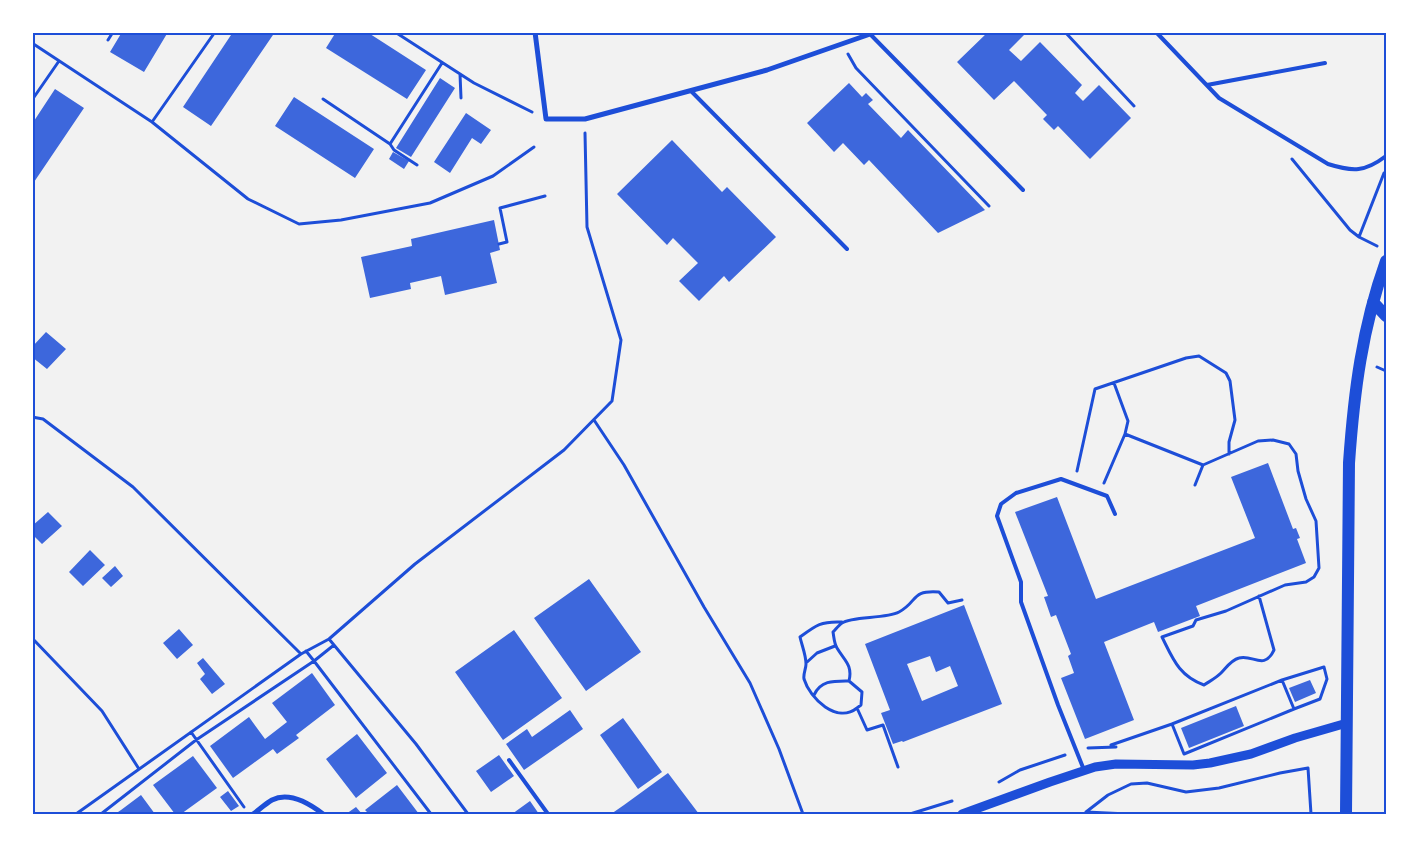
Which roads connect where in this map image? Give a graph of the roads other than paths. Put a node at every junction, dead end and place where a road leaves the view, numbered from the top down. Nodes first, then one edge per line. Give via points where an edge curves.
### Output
1 (535, 32) edge
2 (1156, 32) edge
3 (873, 34) edge
4 (1325, 63) dead end
5 (1207, 85) junction
6 (691, 91) junction
7 (1386, 156) edge
8 (1023, 190) dead end
9 (847, 249) dead end
10 (1386, 261) edge
11 (1386, 298) edge
12 (1373, 302) junction
13 (1386, 316) edge
14 (1115, 514) dead end
15 (1347, 722) junction
16 (509, 760) dead end
17 (1084, 770) junction
18 (253, 814) edge
19 (324, 814) edge
20 (548, 814) edge
21 (962, 814) edge
22 (1346, 814) edge

1 - 6 street via 546,119 585,119
2 - 5 lane
3 - 6 street via 767,70
3 - 8 lane
4 - 5 lane
5 - 7 lane via 1219,98 1328,164 1346,170 1360,170
6 - 9 lane
10 - 12 main road
11 - 12 main road
12 - 13 main road
12 - 15 main road via 1356,381 1350,463
14 - 17 lane via 1108,496 1061,479 1016,494 1001,504 996,516 1021,582 1021,602
15 - 17 street via 1233,759 1193,765 1116,764
15 - 22 main road
16 - 20 lane
17 - 21 street
18 - 19 street via 273,800 284,797 312,805

